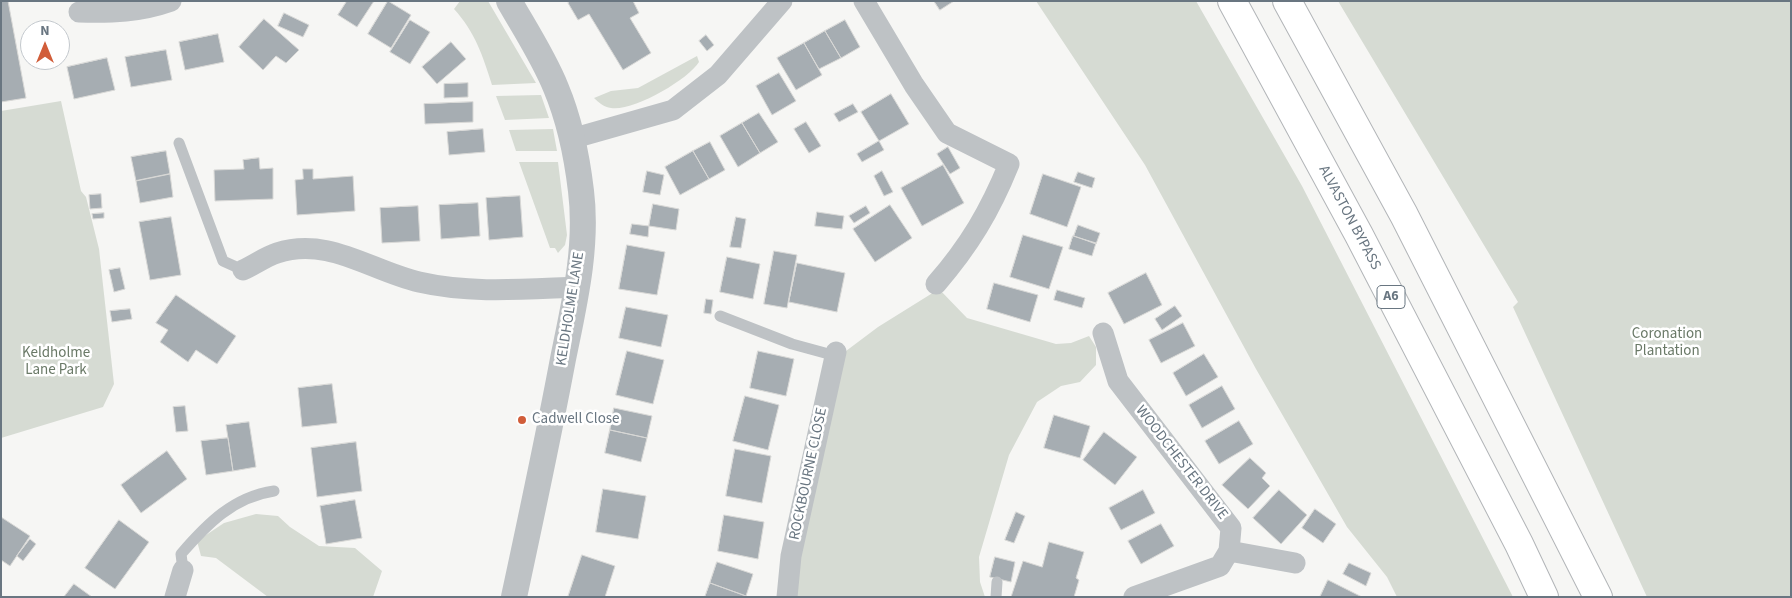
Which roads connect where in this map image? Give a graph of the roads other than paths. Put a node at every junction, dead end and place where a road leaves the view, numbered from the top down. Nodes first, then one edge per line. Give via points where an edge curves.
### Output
1 (171, 1) edge
2 (509, 1) edge
3 (782, 1) edge
4 (864, 1) edge
5 (1232, 1) edge
6 (1287, 1) edge
7 (80, 12) dead end
8 (571, 139) junction
9 (179, 143) dead end
10 (243, 270) joint
11 (936, 284) dead end
12 (578, 287) junction
13 (720, 316) dead end
14 (1103, 333) dead end
15 (836, 354) joint
16 (274, 492) dead end
17 (1229, 551) junction
18 (1295, 562) dead end
19 (183, 570) joint
20 (997, 582) dead end
21 (175, 597) edge
22 (514, 597) edge
23 (787, 597) edge
24 (996, 597) edge
25 (1134, 597) edge
26 (1544, 597) edge
27 (1598, 597) edge

1 - 7 street via 127,13
2 - 8 street, KELDHOLME LANE via 556,88
3 - 8 street via 718,75 673,110
4 - 11 street via 947,133 1009,164 980,227
5 - 26 highway, ALVASTON BYPASS / A6 via 1363,244
6 - 27 highway via 1404,215
8 - 12 street, KELDHOLME LANE via 581,192 582,250
9 - 10 lane via 223,261
10 - 12 street via 276,253 321,248 427,283 471,290
12 - 22 street, KELDHOLME LANE
13 - 15 lane via 792,344
14 - 17 street, WOODCHESTER DRIVE via 1118,381 1231,528
15 - 23 street, ROCKBOURNE CLOSE via 791,556
16 - 19 lane via 257,494 215,517 181,554
17 - 18 street
17 - 25 street via 1220,566
19 - 21 street
20 - 24 lane

